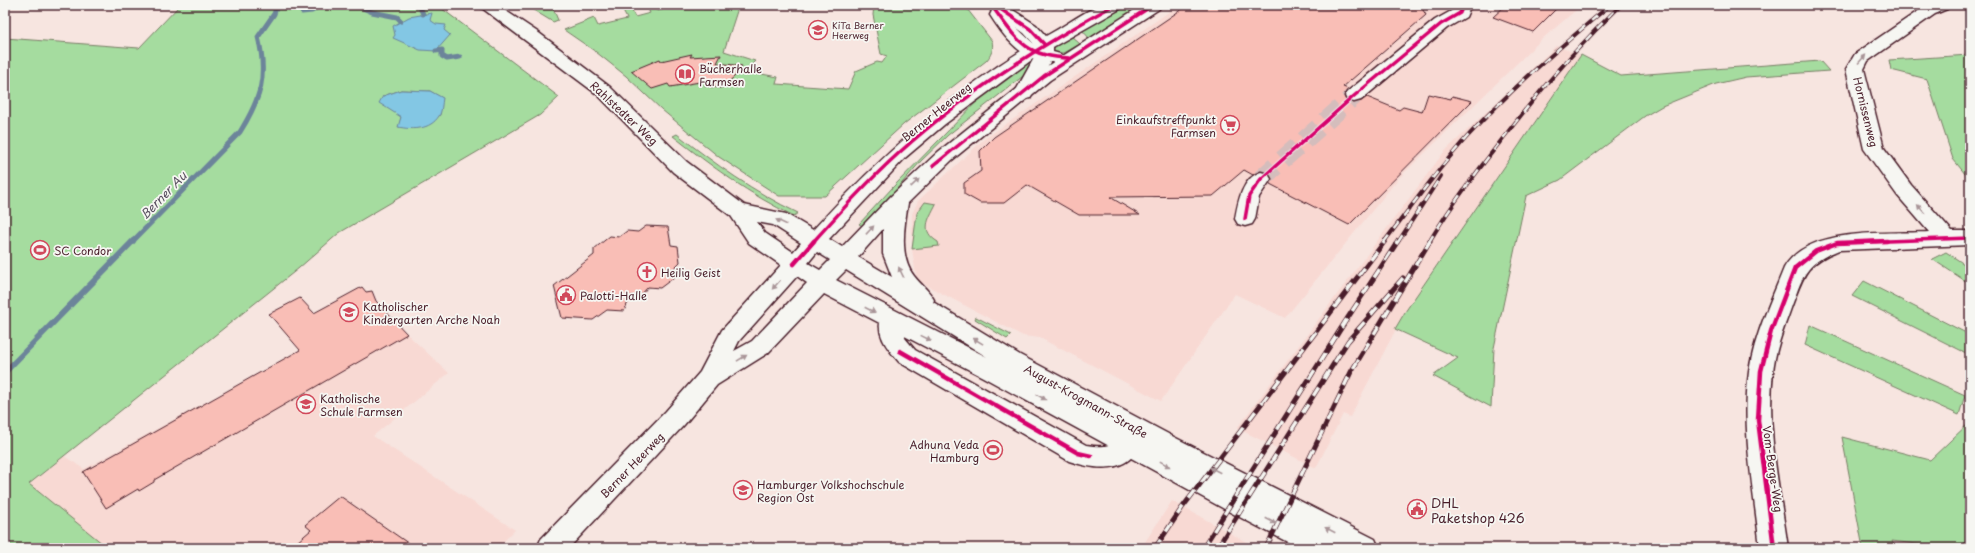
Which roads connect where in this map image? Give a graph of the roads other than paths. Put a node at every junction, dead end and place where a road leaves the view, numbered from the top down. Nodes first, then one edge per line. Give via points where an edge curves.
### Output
1 (486, 5) edge
2 (991, 5) edge
3 (994, 5) edge
4 (1114, 5) edge
5 (1153, 5) edge
6 (1463, 5) edge
7 (1941, 5) edge
8 (1443, 14) edge
9 (1040, 51) junction
10 (1069, 58) junction
11 (1023, 94) junction
12 (1354, 96) tunnel mouth
13 (1261, 179) tunnel mouth
14 (898, 201) junction
15 (738, 211) junction
16 (1245, 219) dead end
17 (1947, 238) junction
18 (1970, 238) edge
19 (815, 241) junction
20 (843, 258) junction
21 (794, 264) junction
22 (821, 282) junction
23 (934, 313) junction
24 (891, 320) junction
25 (709, 378) junction
26 (1132, 436) junction
27 (551, 548) edge
28 (1326, 548) edge
29 (1365, 548) edge
30 (1774, 548) edge

1 - 15 main road, Rahlstedter Weg via 604,91 680,167
2 - 9 main road via 1016,39
3 - 9 main road via 1030,29
4 - 9 main road
5 - 10 main road, Berner Heerweg
6 - 8 main road via 1460,13
17 -> 7 main road, Hornissenweg via 1904,190 1874,149 1855,69 1861,58 1929,10
8 - 12 main road
9 - 10 main road
9 - 11 main road, Berner Heerweg
9 - 19 main road, Berner Heerweg via 955,107 899,153
10 - 11 main road, Berner Heerweg
14 -> 11 main road, Berner Heerweg via 945,156
13 - 16 main road via 1249,196
20 -> 14 main road, Berner Heerweg
23 -> 14 main road via 906,282 894,255 893,236
19 -> 15 main road, Rahlstedter Weg via 779,220
15 - 21 main road, Rahlstedter Weg via 757,238
17 - 18 main road, Vom-Berge-Weg
17 - 30 main road, Vom-Berge-Weg via 1837,243 1816,251 1795,268 1771,331 1761,371 1758,420
19 - 20 main road, August-Krogmann-Straße
19 - 21 main road, Berner Heerweg
20 - 22 main road, Berner Heerweg
20 - 23 main road, August-Krogmann-Straße
21 - 22 main road, August-Krogmann-Straße
21 -> 25 main road, Berner Heerweg via 730,336
22 -> 24 main road, August-Krogmann-Straße
25 -> 22 main road, Berner Heerweg via 760,347
26 -> 23 main road, August-Krogmann-Straße
24 -> 26 main road, August-Krogmann-Straße
24 - 26 main road via 894,341 900,351 907,356 1078,452 1091,456 1118,454
25 - 27 main road, Berner Heerweg via 640,457
26 -> 28 main road, August-Krogmann-Straße via 1237,503
29 -> 26 main road, August-Krogmann-Straße

